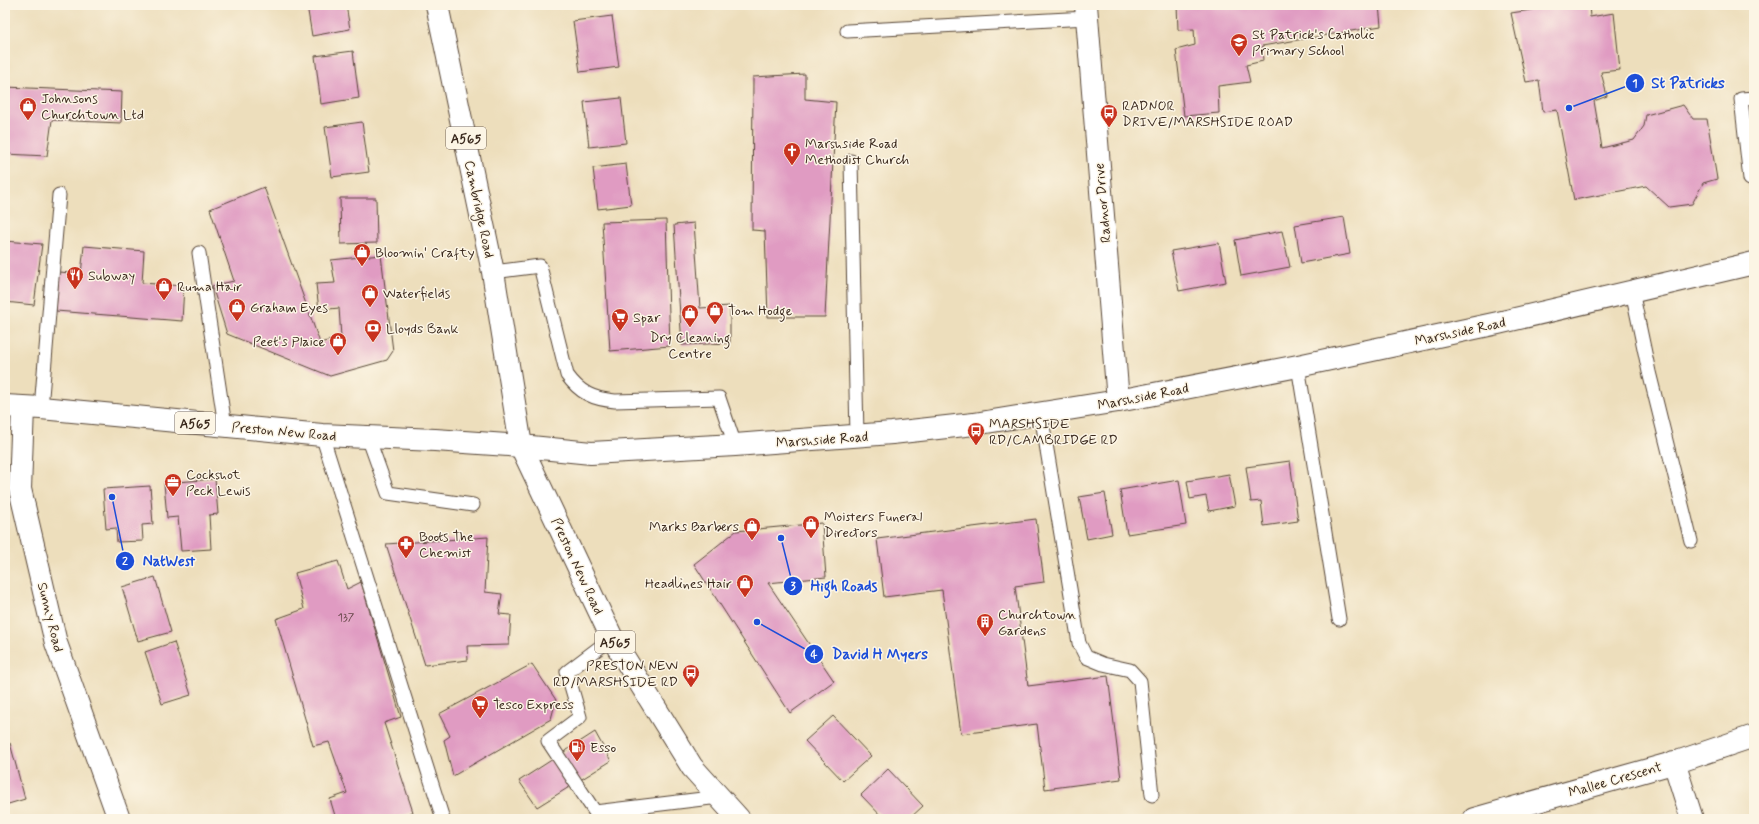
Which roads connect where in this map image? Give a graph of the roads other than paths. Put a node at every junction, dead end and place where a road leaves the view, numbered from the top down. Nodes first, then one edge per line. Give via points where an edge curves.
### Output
1 (437, 5) edge
2 (1087, 11) edge
3 (847, 31) dead end
4 (1754, 98) edge
5 (851, 161) dead end
6 (1754, 178) edge
7 (59, 196) dead end
8 (199, 253) dead end
9 (1754, 263) edge
10 (493, 272) junction
11 (1632, 291) junction
12 (1298, 366) junction
13 (1118, 401) junction
14 (23, 407) edge
15 (1041, 414) junction
16 (226, 426) junction
17 (322, 435) junction
18 (857, 436) junction
19 (368, 437) junction
20 (735, 445) junction
21 (521, 446) junction
22 (473, 505) dead end
23 (1691, 542) dead end
24 (1339, 619) dead end
25 (612, 638) junction
26 (1754, 736) edge
27 (1674, 762) junction
28 (1152, 795) dead end
29 (719, 797) junction
30 (119, 819) edge
31 (444, 819) edge
32 (739, 819) edge
33 (1474, 819) edge
34 (1692, 819) edge

1 - 10 main road, Cambridge Road / A565
2 - 3 lane
2 - 13 main road, Radnor Drive
4 - 6 lane via 1741,99 1750,179
5 - 18 lane
7 - 14 lane
8 - 16 lane
9 - 11 main road, Marshside Road
10 - 20 lane via 540,266 567,375 575,386 587,395 615,401 719,398
10 - 21 main road, Preston New Road / A565
11 - 12 main road, Marshside Road
11 - 23 lane
12 - 13 main road, Marshside Road
12 - 24 lane
13 - 15 main road, Marshside Road
14 - 16 main road, Preston New Road / A565
14 - 30 main road, Sunny Road via 20,489 56,643
15 - 18 main road, Marshside Road via 966,425
15 - 28 lane via 1079,643 1086,657 1130,670 1140,681
16 - 17 main road, Preston New Road / A565
17 - 19 main road, Preston New Road / A565
17 - 31 lane
18 - 20 main road, Marshside Road
19 - 21 main road, Preston New Road / A565
19 - 22 lane via 388,493
20 - 21 main road, Marshside Road via 591,453
21 - 25 main road, Preston New Road / A565
25 - 29 main road, Preston New Road / A565 via 692,767
25 - 29 lane via 567,672 580,717 548,741 590,805 595,812
26 - 27 main road, Mallee Crescent
27 - 33 main road, Mallee Crescent
27 - 34 main road
29 - 32 main road, Preston New Road / A565

